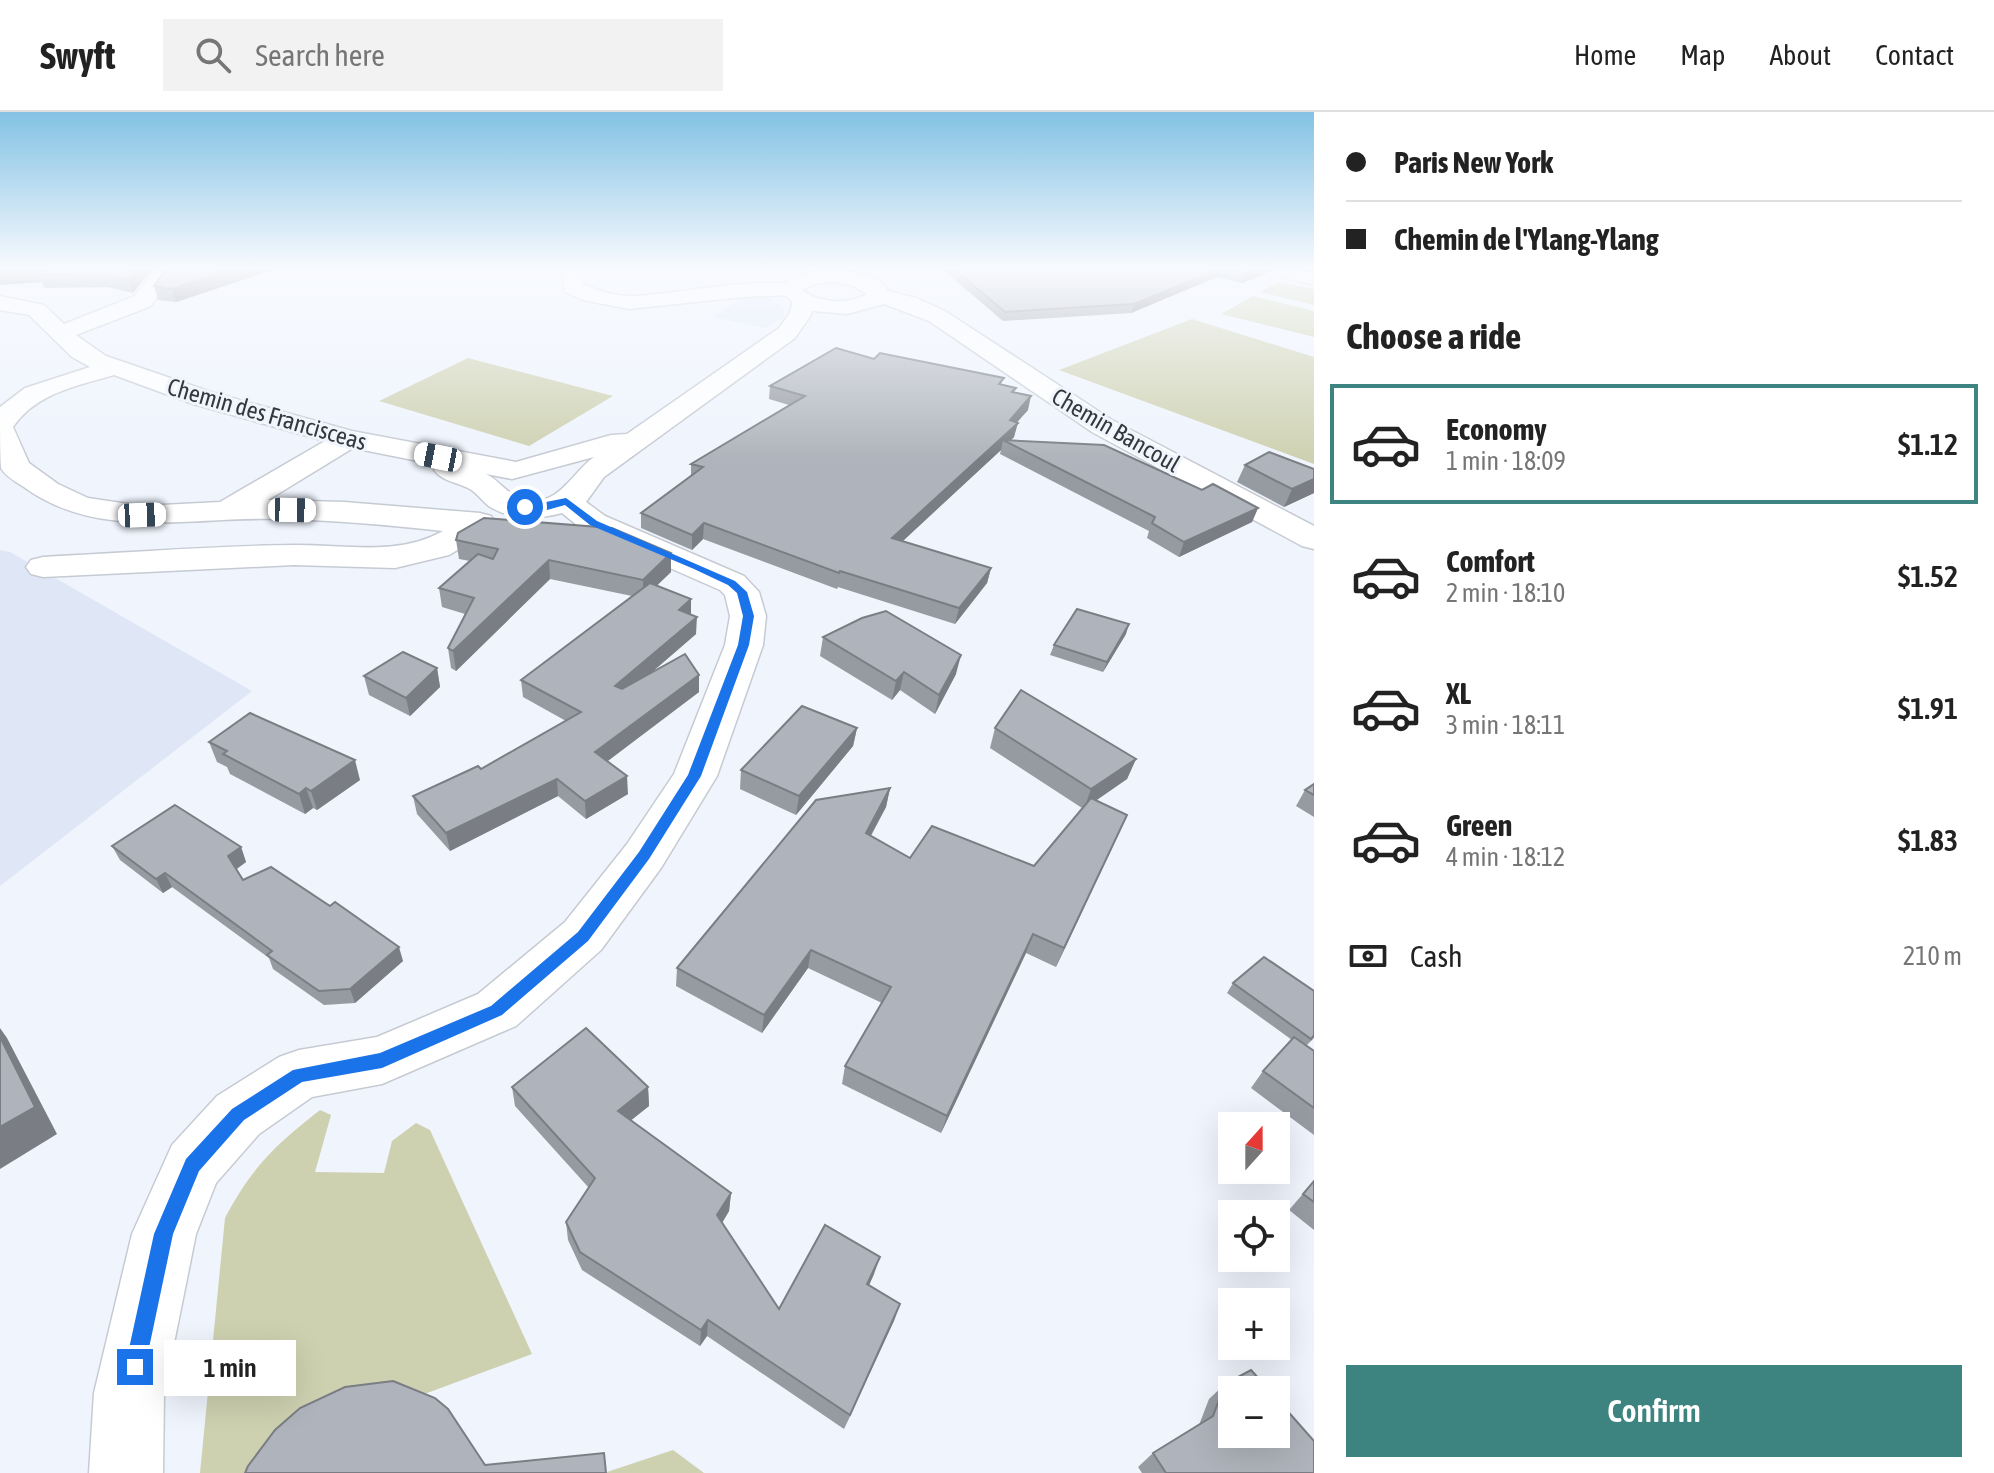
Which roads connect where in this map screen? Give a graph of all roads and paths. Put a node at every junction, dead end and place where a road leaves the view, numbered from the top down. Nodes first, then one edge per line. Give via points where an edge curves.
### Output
1 (63, 332) edge
2 (787, 333) edge
3 (962, 333) edge
4 (113, 368) junction
5 (0, 427) edge
6 (641, 436) junction
7 (349, 439) junction
8 (509, 483) junction
9 (573, 492) junction
10 (225, 512) junction
11 (476, 525) junction
12 (1314, 539) edge
13 (43, 567) dead end
14 (126, 1473) edge

1 - 4 street, Chemin des Francisceas via 81,352
2 - 6 street
3 - 12 street, Chemin Bancoul via 1102,426
4 - 5 street via 21,399
4 - 7 street, Chemin des Francisceas
5 - 10 street via 16,468 81,506 142,515
6 - 8 street
6 - 9 street
7 - 8 street, Chemin des Francisceas
7 - 10 street
8 - 9 street via 547,507
8 - 9 street via 565,470
8 - 11 street
9 - 14 street via 594,523 742,592 748,616 744,645 695,776 644,856 583,936 497,1010 382,1060 299,1075 238,1115 193,1165 161,1248 129,1393
10 - 11 street via 344,511
11 - 13 street via 437,548 395,558 294,555

